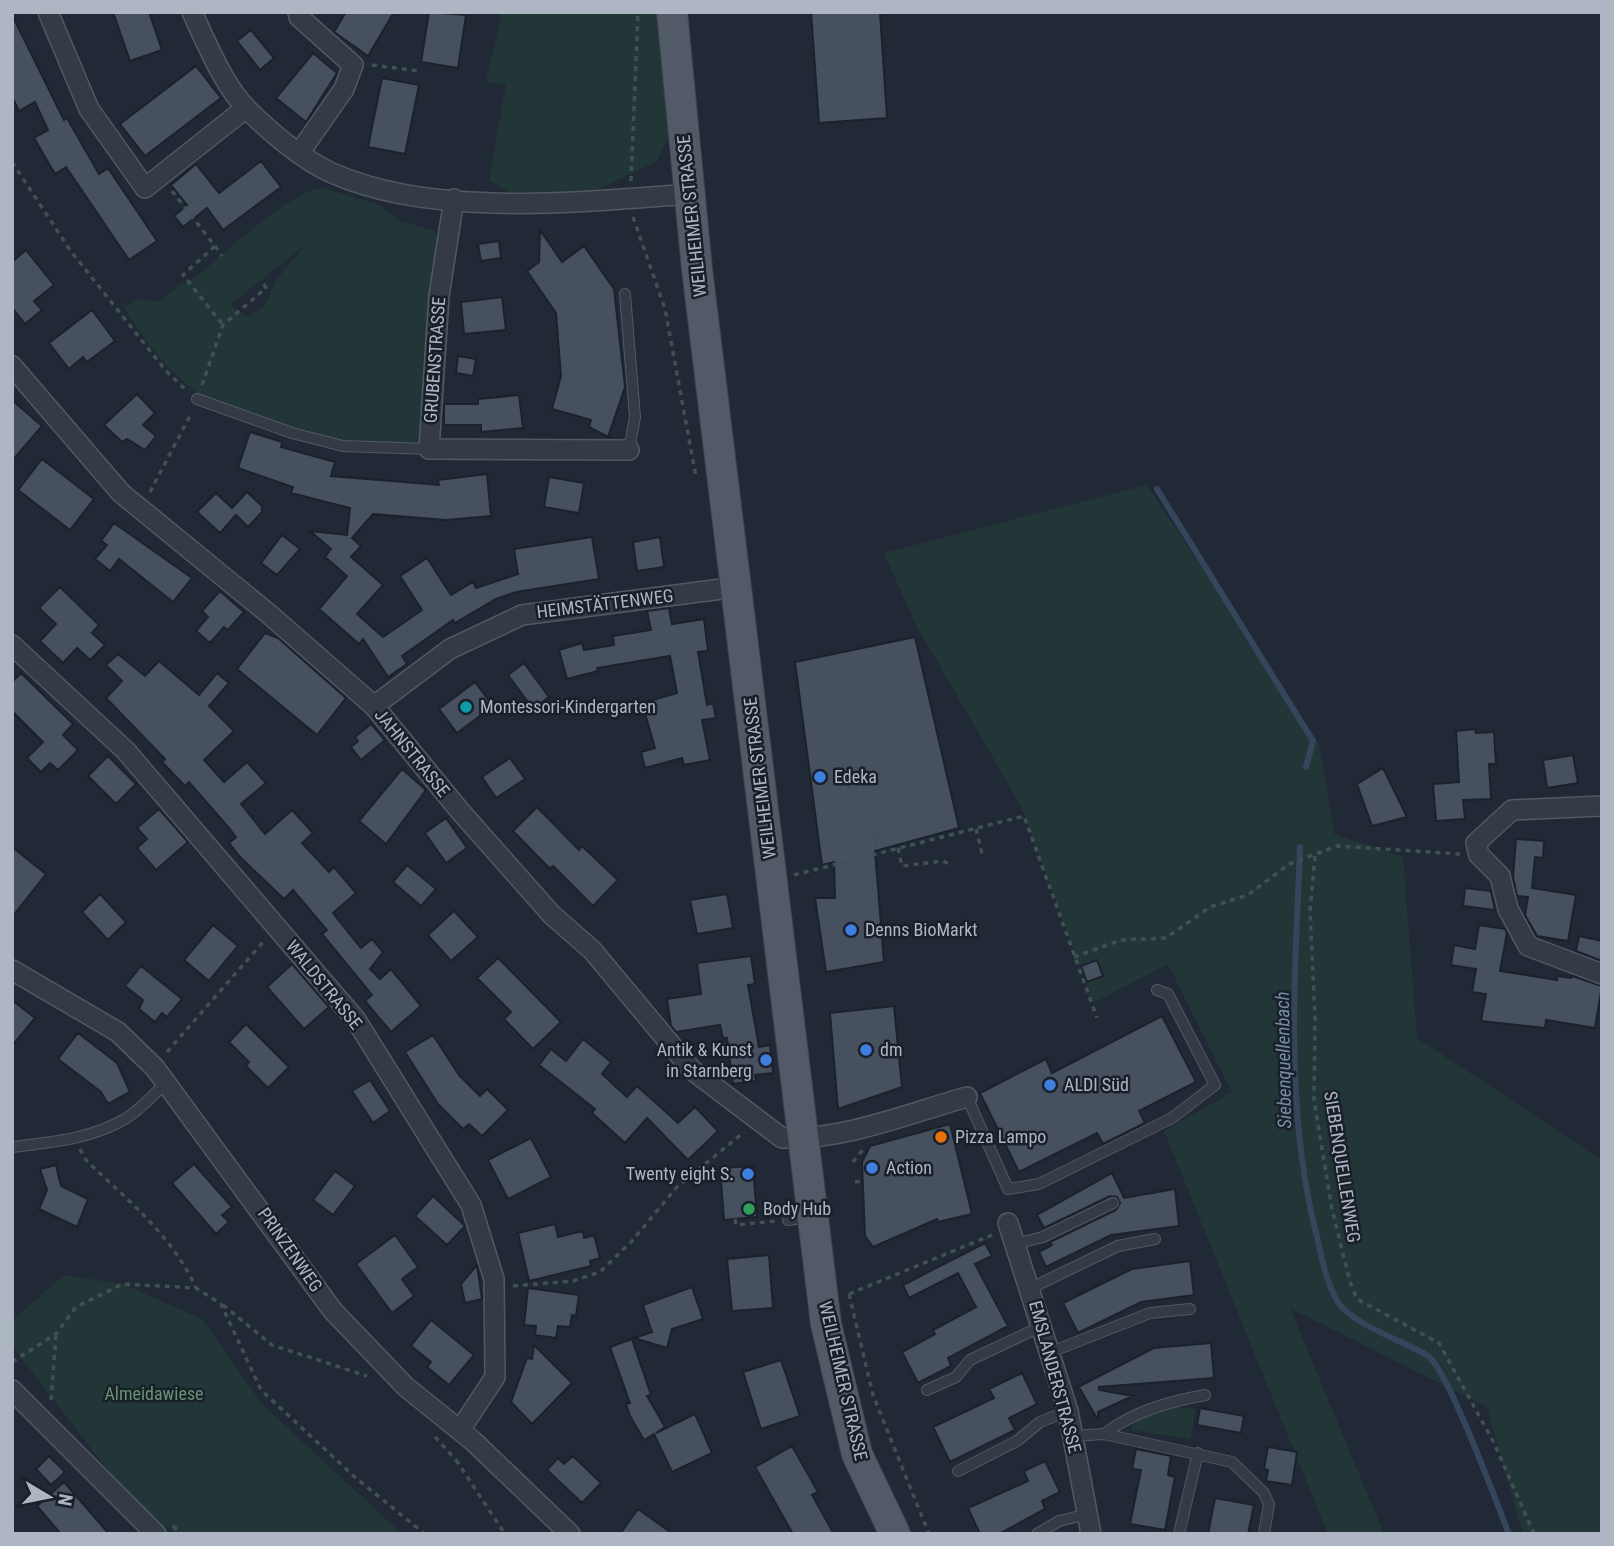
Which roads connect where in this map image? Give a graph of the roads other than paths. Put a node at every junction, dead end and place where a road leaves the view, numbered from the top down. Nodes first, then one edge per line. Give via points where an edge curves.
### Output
1 (48, 12) edge
2 (192, 12) edge
3 (298, 12) edge
4 (671, 12) edge
5 (246, 108) junction
6 (300, 152) junction
7 (690, 194) junction
8 (454, 200) junction
9 (625, 294) dead end
10 (12, 366) edge
11 (197, 399) road end
12 (429, 449) junction
13 (629, 450) joint
14 (737, 587) junction
15 (12, 645) edge
16 (374, 706) junction
17 (1602, 806) edge
18 (12, 970) edge
19 (1602, 974) edge
20 (1157, 990) dead end
21 (161, 1075) junction
22 (967, 1097) joint
23 (802, 1138) junction
24 (12, 1147) edge
25 (1113, 1203) dead end
26 (1012, 1233) joint
27 (1155, 1239) dead end
28 (1031, 1288) junction
29 (1190, 1309) dead end
30 (1042, 1326) junction
31 (1051, 1352) junction
32 (12, 1390) edge
33 (927, 1391) dead end
34 (1205, 1395) dead end
35 (1068, 1412) junction
36 (460, 1430) junction
37 (1104, 1434) junction
38 (1071, 1436) junction
39 (1198, 1452) junction
40 (958, 1471) dead end
41 (1088, 1514) junction
42 (156, 1534) edge
43 (570, 1534) edge
44 (895, 1534) edge
45 (1037, 1534) edge
46 (1091, 1534) edge
47 (1179, 1534) edge
48 (1264, 1534) edge

1 - 5 street via 89,109 145,188
2 - 5 street
3 - 6 street via 353,65 344,89
4 - 7 main road, WEILHEIMER STRASSE
5 - 6 street
6 - 8 street via 331,173 413,198
7 - 8 street via 564,203
7 - 14 main road, WEILHEIMER STRASSE
8 - 12 street, GRUBENSTRASSE via 439,296
9 - 13 lane via 635,404
10 - 16 street, JAHNSTRASSE via 121,493
11 - 12 lane via 343,446
12 - 13 street, GRUBENSTRASSE
14 - 16 street, HEIMSTÄTTENWEG via 522,615 450,649
14 - 23 main road, WEILHEIMER STRASSE
15 - 36 street, WALDSTRASSE via 126,751 356,1020 471,1205 494,1287 495,1377
16 - 23 street, JAHNSTRASSE via 460,811 552,915 592,950 685,1063 782,1138
17 - 19 street via 1512,810 1476,843 1479,855 1500,876 1508,909 1528,946
18 - 21 street, PRINZENWEG via 118,1031
20 - 22 lane via 1168,994 1215,1085 1172,1118 1039,1184 1008,1189
21 - 24 lane via 128,1118 74,1139
21 - 36 street, PRINZENWEG via 333,1311 406,1387
22 - 23 street via 869,1125
23 - 44 main road, WEILHEIMER STRASSE via 800,1218 857,1454
25 - 26 lane via 1043,1237
26 - 28 street, EMSLANDERSTRASSE
27 - 28 lane via 1118,1246
28 - 30 street, EMSLANDERSTRASSE
29 - 31 lane via 1150,1313
30 - 31 street, EMSLANDERSTRASSE
30 - 33 lane via 970,1360 956,1377
31 - 35 street, EMSLANDERSTRASSE
32 - 42 street
34 - 37 lane via 1165,1402 1126,1418
35 - 38 street, EMSLANDERSTRASSE
35 - 40 lane via 1040,1422 1017,1441
36 - 43 street, PRINZENWEG
37 - 38 lane
37 - 39 lane
38 - 41 street, EMSLANDERSTRASSE
39 - 47 lane
39 - 48 lane via 1232,1462 1264,1493 1269,1504
41 - 45 lane via 1059,1521
41 - 46 street, EMSLANDERSTRASSE

